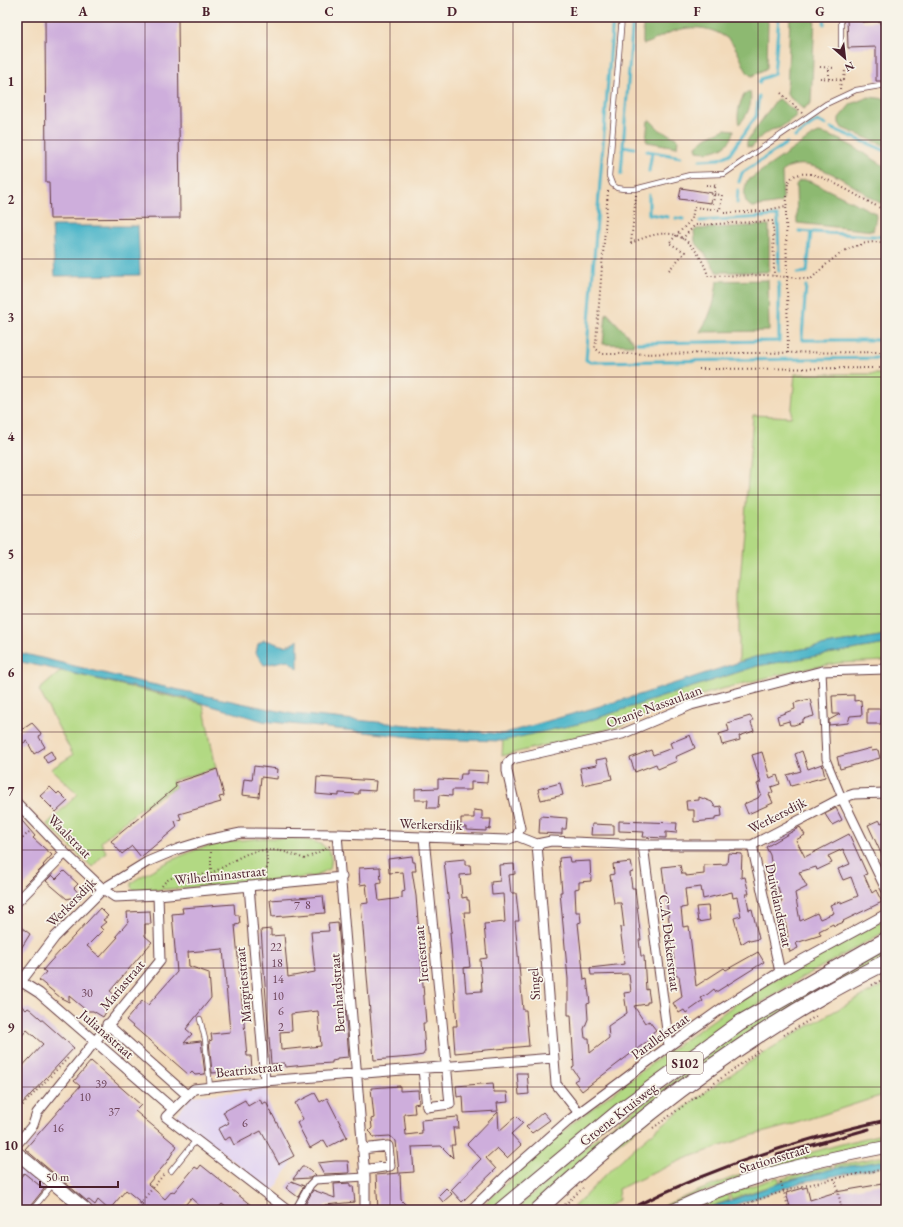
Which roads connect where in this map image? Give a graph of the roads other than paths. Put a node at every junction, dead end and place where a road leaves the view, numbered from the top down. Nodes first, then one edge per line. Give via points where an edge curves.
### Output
1 (622, 17) edge
2 (841, 17) edge
3 (841, 46) dead end
4 (886, 85) edge
5 (886, 668) edge
6 (822, 671) junction
7 (886, 793) edge
8 (842, 798) junction
9 (17, 803) edge
10 (517, 836) junction
11 (338, 838) junction
12 (424, 838) junction
13 (537, 844) junction
14 (643, 845) junction
15 (752, 845) junction
16 (65, 853) junction
17 (342, 877) junction
18 (249, 886) junction
19 (103, 889) junction
20 (886, 889) edge
21 (160, 895) junction
22 (17, 902) edge
23 (886, 914) edge
24 (886, 940) edge
25 (886, 962) edge
26 (780, 972) junction
27 (18, 983) edge
28 (200, 1019) dead end
29 (107, 1024) junction
30 (94, 1041) junction
31 (669, 1046) junction
32 (553, 1058) junction
33 (446, 1067) junction
34 (423, 1069) junction
35 (357, 1074) junction
36 (265, 1081) junction
37 (210, 1087) junction
38 (187, 1095) junction
39 (173, 1109) junction
40 (579, 1113) junction
41 (196, 1140) junction
42 (17, 1144) edge
43 (886, 1147) edge
44 (362, 1149) junction
45 (17, 1153) edge
46 (170, 1171) road end
47 (365, 1173) junction
48 (53, 1184) junction
49 (32, 1210) edge
50 (86, 1210) edge
51 (287, 1210) edge
52 (296, 1210) edge
53 (366, 1210) edge
54 (471, 1210) edge
55 (501, 1210) edge
56 (538, 1210) edge
57 (674, 1210) edge

1 - 4 lane via 609,176 617,188 637,188 690,176 716,176 728,172 826,104 849,92
2 - 3 lane
5 - 6 street, Oranje Nassaulaan
6 - 8 street via 826,759
6 - 10 street, Oranje Nassaulaan via 691,706 622,734 512,759 507,764 507,771 520,828
7 - 8 street, Werkersdijk via 854,794
8 - 15 street, Werkersdijk
8 - 20 street
9 - 16 street, Waalstraat
10 - 12 street, Werkersdijk via 507,840
10 - 13 street, Werkersdijk
11 - 12 street, Werkersdijk
11 - 17 street, Bernhardstraat
11 - 19 street, Werkersdijk via 241,833 207,840 147,862
12 - 33 street, Irenestraat
13 - 14 street, Werkersdijk via 550,842
13 - 32 street, Singel
14 - 15 street, Werkersdijk
14 - 31 street, C.A. Dekkerstraat
15 - 26 street, Duivelandstraat
16 - 19 street, Waalstraat
16 - 22 street
17 - 18 street, Wilhelminastraat
17 - 35 street, Bernhardstraat
18 - 21 street, Wilhelminastraat
18 - 36 street, Margrietstraat
19 - 21 street, Wilhelminastraat via 115,897
19 - 27 street, Werkersdijk via 55,937
21 - 29 street, Mariastraat via 160,961
23 - 26 street, Parallelstraat
24 - 55 main road, Groene Kruisweg / S102 via 740,1023 620,1111
25 - 56 main road, Groene Kruisweg / S102 via 824,995 708,1070 594,1158
26 - 31 street, Parallelstraat
27 - 30 street, Julianastraat via 39,993
28 - 37 lane via 205,1039
29 - 30 street, Mariastraat
29 - 38 street
30 - 39 street, Julianastraat
30 - 42 street, Mariastraat via 37,1112 33,1125
31 - 40 street, Parallelstraat
32 - 33 street, Beatrixstraat
32 - 40 street, Singel via 556,1084
33 - 34 street, Beatrixstraat
33 - 34 street via 450,1104 427,1107
34 - 35 street, Beatrixstraat
35 - 36 street, Beatrixstraat
35 - 44 street, Bernhardstraat
36 - 37 street, Beatrixstraat
37 - 38 street, Beatrixstraat via 194,1089
38 - 39 street
39 - 41 street via 166,1118
40 - 54 street, Parallelstraat via 509,1173
41 - 46 lane
41 - 51 street
43 - 57 street, Stationsstraat via 831,1157 778,1171
44 - 47 street, Bernhardstraat
44 - 47 street via 388,1146 390,1166
45 - 48 street
47 - 52 street via 315,1180
47 - 53 street, Bernhardstraat
48 - 49 lane
48 - 50 street

